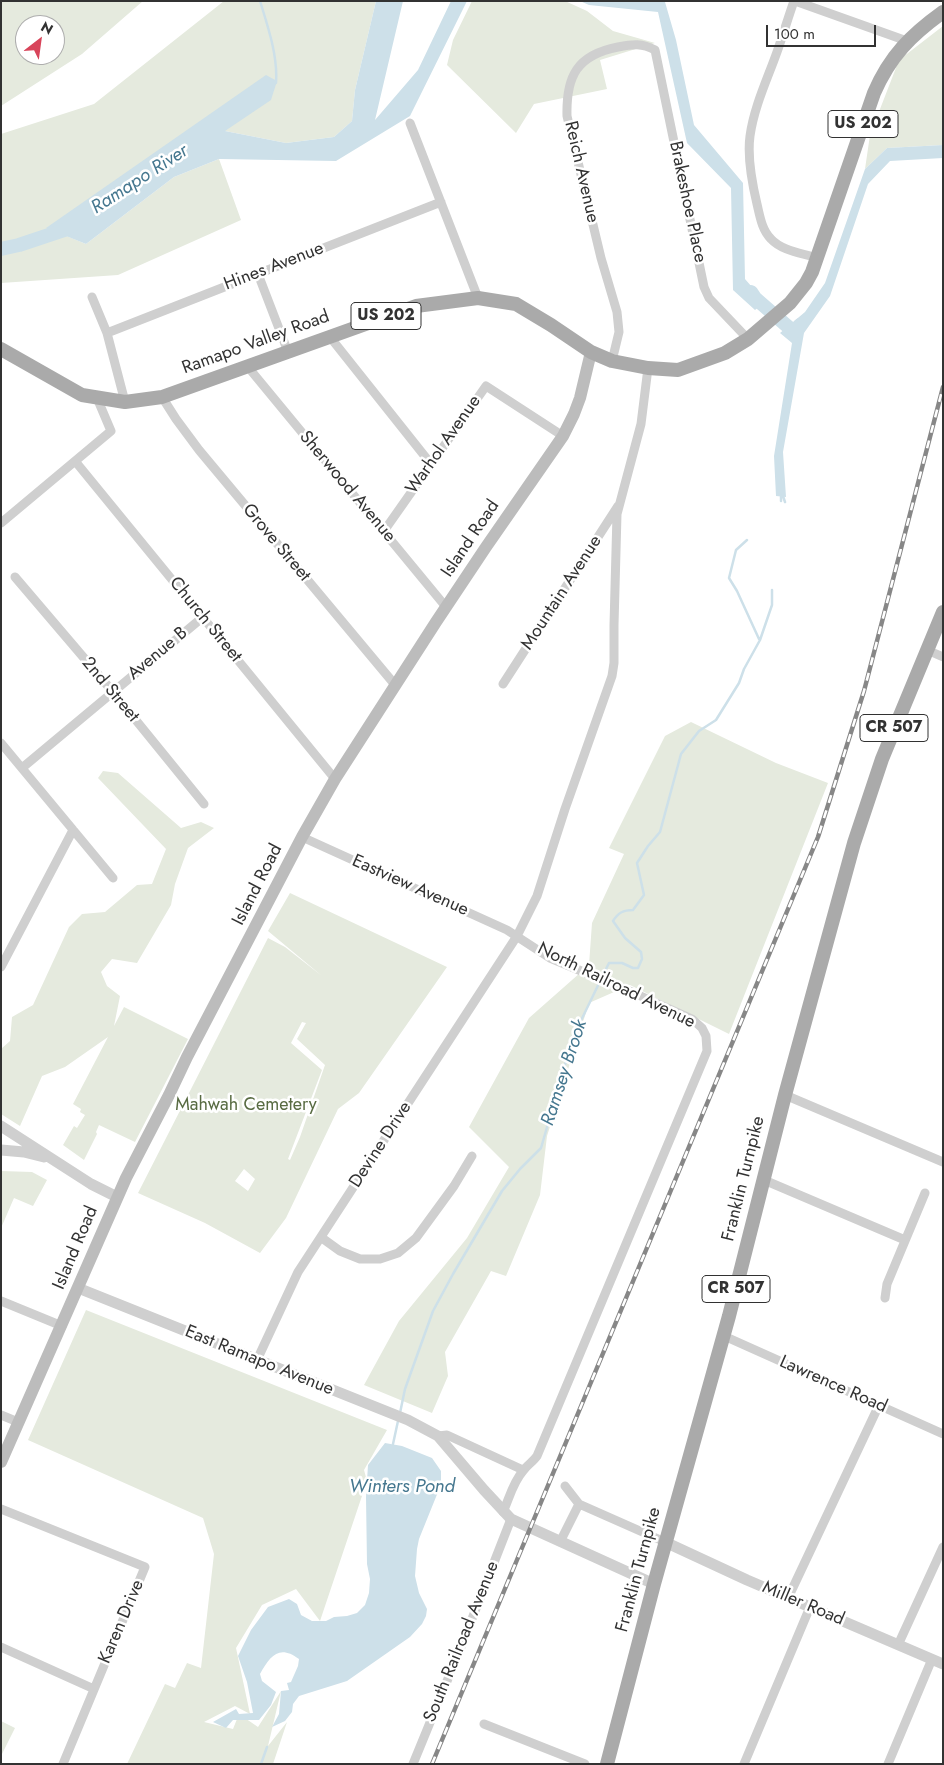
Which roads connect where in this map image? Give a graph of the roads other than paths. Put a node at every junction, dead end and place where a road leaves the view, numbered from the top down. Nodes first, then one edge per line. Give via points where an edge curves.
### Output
1 (794, 1) edge
2 (943, 12) edge
3 (907, 41) junction
4 (655, 50) joint
5 (410, 123) dead end
6 (441, 202) junction
7 (817, 258) junction
8 (258, 274) junction
9 (92, 297) dead end
10 (478, 298) junction
11 (107, 333) junction
12 (330, 337) junction
13 (748, 339) junction
14 (1, 349) edge
15 (288, 352) junction
16 (591, 352) junction
17 (612, 361) junction
18 (248, 367) junction
19 (648, 368) junction
20 (162, 397) junction
21 (97, 398) junction
22 (125, 402) junction
23 (563, 436) junction
24 (75, 461) junction
25 (431, 464) junction
26 (620, 501) junction
27 (1, 523) edge
28 (384, 531) junction
29 (16, 577) dead end
30 (446, 606) junction
31 (943, 612) edge
32 (203, 617) junction
33 (927, 650) junction
34 (943, 657) edge
35 (503, 684) dead end
36 (396, 686) junction
37 (113, 692) junction
38 (1, 743) edge
39 (22, 768) junction
40 (335, 779) junction
41 (204, 804) dead end
42 (73, 830) junction
43 (302, 837) junction
44 (113, 878) dead end
45 (517, 936) junction
46 (1, 967) edge
47 (785, 1095) junction
48 (1, 1126) edge
49 (1, 1150) edge
50 (472, 1156) dead end
51 (52, 1159) junction
52 (943, 1162) edge
53 (764, 1180) junction
54 (925, 1193) dead end
55 (117, 1197) junction
56 (322, 1238) junction
57 (905, 1240) junction
58 (78, 1288) junction
59 (885, 1298) dead end
60 (1, 1301) edge
61 (62, 1326) junction
62 (724, 1336) junction
63 (257, 1360) junction
64 (879, 1406) junction
65 (1, 1415) edge
66 (18, 1422) junction
67 (943, 1434) edge
68 (438, 1436) junction
69 (1, 1462) edge
70 (523, 1470) junction
71 (565, 1486) dead end
72 (579, 1504) junction
73 (1, 1509) edge
74 (507, 1515) junction
75 (560, 1542) junction
76 (665, 1542) junction
77 (943, 1548) edge
78 (654, 1584) junction
79 (788, 1598) junction
80 (810, 1607) junction
81 (898, 1645) junction
82 (1, 1648) edge
83 (937, 1661) edge
84 (94, 1689) junction
85 (484, 1724) dead end
86 (62, 1764) edge
87 (413, 1764) edge
88 (585, 1764) edge
89 (606, 1764) edge
90 (744, 1764) edge
91 (888, 1764) edge

1 - 3 street
1 - 7 street via 758,102 750,136 751,167 762,227 776,244
2 - 3 main road, Ramapo Valley Road / US 202
3 - 7 main road, Ramapo Valley Road / US 202 via 883,72 874,93
4 - 13 street, Brakeshoe Place via 704,287 709,298
4 - 17 street, Reich Avenue via 645,45 630,44 594,54 580,64 567,94 567,116 600,258 617,312 619,332
5 - 6 street
6 - 8 street, Hines Avenue
6 - 10 street
7 - 13 main road, Ramapo Valley Road / US 202 via 799,294
8 - 11 street, Hines Avenue
8 - 15 street
9 - 11 street
10 - 12 main road, Ramapo Valley Road / US 202 via 416,306
10 - 16 main road, Ramapo Valley Road / US 202 via 516,304
11 - 22 street
12 - 15 main road, Ramapo Valley Road / US 202
12 - 25 street
13 - 19 main road, Ramapo Valley Road / US 202 via 725,353 678,370
14 - 21 main road, Ramapo Valley Road / US 202 via 82,395
15 - 18 main road, Ramapo Valley Road / US 202
16 - 17 main road, Ramapo Valley Road / US 202
16 - 23 main road, Island Road via 580,398
17 - 19 main road, Ramapo Valley Road / US 202
18 - 20 main road, Ramapo Valley Road / US 202
18 - 28 street, Sherwood Avenue
19 - 26 street, North Railroad Avenue via 641,424
20 - 22 main road, Ramapo Valley Road / US 202
20 - 36 street, Grove Street via 199,450
21 - 22 main road, Ramapo Valley Road / US 202
21 - 24 street via 111,431
23 - 25 street, Warhol Avenue via 486,386
23 - 30 main road, Island Road
24 - 27 street
24 - 32 street, Church Street
25 - 28 street, Warhol Avenue
26 - 35 street, Mountain Avenue
26 - 45 street, North Railroad Avenue via 612,676 537,896
28 - 30 street, Sherwood Avenue
29 - 37 street, 2nd Street
30 - 36 main road, Island Road
31 - 33 main road, Franklin Turnpike / CR 507
32 - 37 street, Avenue B
32 - 40 street, Church Street
33 - 34 street
33 - 47 main road, Franklin Turnpike / CR 507 via 869,794
36 - 40 main road, Island Road
37 - 39 street, Avenue B
37 - 41 street, 2nd Street
38 - 39 street
39 - 42 street
40 - 43 main road, Island Road
42 - 44 street
42 - 46 street
43 - 45 street, Eastview Avenue
43 - 55 main road, Island Road
45 - 56 street, Devine Drive
45 - 70 street, North Railroad Avenue via 550,958 692,1019 706,1036 707,1051 536,1456
47 - 52 street
47 - 53 main road, Franklin Turnpike / CR 507
48 - 51 street
49 - 51 street
50 - 56 street via 416,1238 398,1253 380,1259 360,1259 340,1251
51 - 55 street
53 - 57 street
53 - 62 main road, Franklin Turnpike / CR 507
54 - 57 street
55 - 58 main road, Island Road
56 - 63 street, Devine Drive via 298,1272
57 - 59 street via 887,1284
58 - 61 main road, Island Road
58 - 63 street, East Ramapo Avenue
60 - 61 street
61 - 66 main road, Island Road
62 - 64 street, Lawrence Road
62 - 76 main road, Franklin Turnpike / CR 507
63 - 68 street, East Ramapo Avenue via 408,1420
64 - 67 street, Lawrence Road
64 - 79 street
65 - 66 street
66 - 69 main road, Island Road
68 - 70 street via 447,1435
68 - 74 street
70 - 74 street, South Railroad Avenue
71 - 72 street
72 - 75 street
72 - 76 street
73 - 84 street, Karen Drive via 145,1567
74 - 75 street
74 - 87 street, South Railroad Avenue via 461,1647
75 - 78 street
76 - 78 main road, Franklin Turnpike / CR 507
76 - 79 street, Miller Road
77 - 81 street
78 - 89 main road, Franklin Turnpike / CR 507
79 - 80 street, Miller Road
80 - 81 street, Miller Road
80 - 90 street
81 - 83 street, Miller Road
82 - 84 street
83 - 91 street
84 - 86 street, Karen Drive
85 - 88 street

